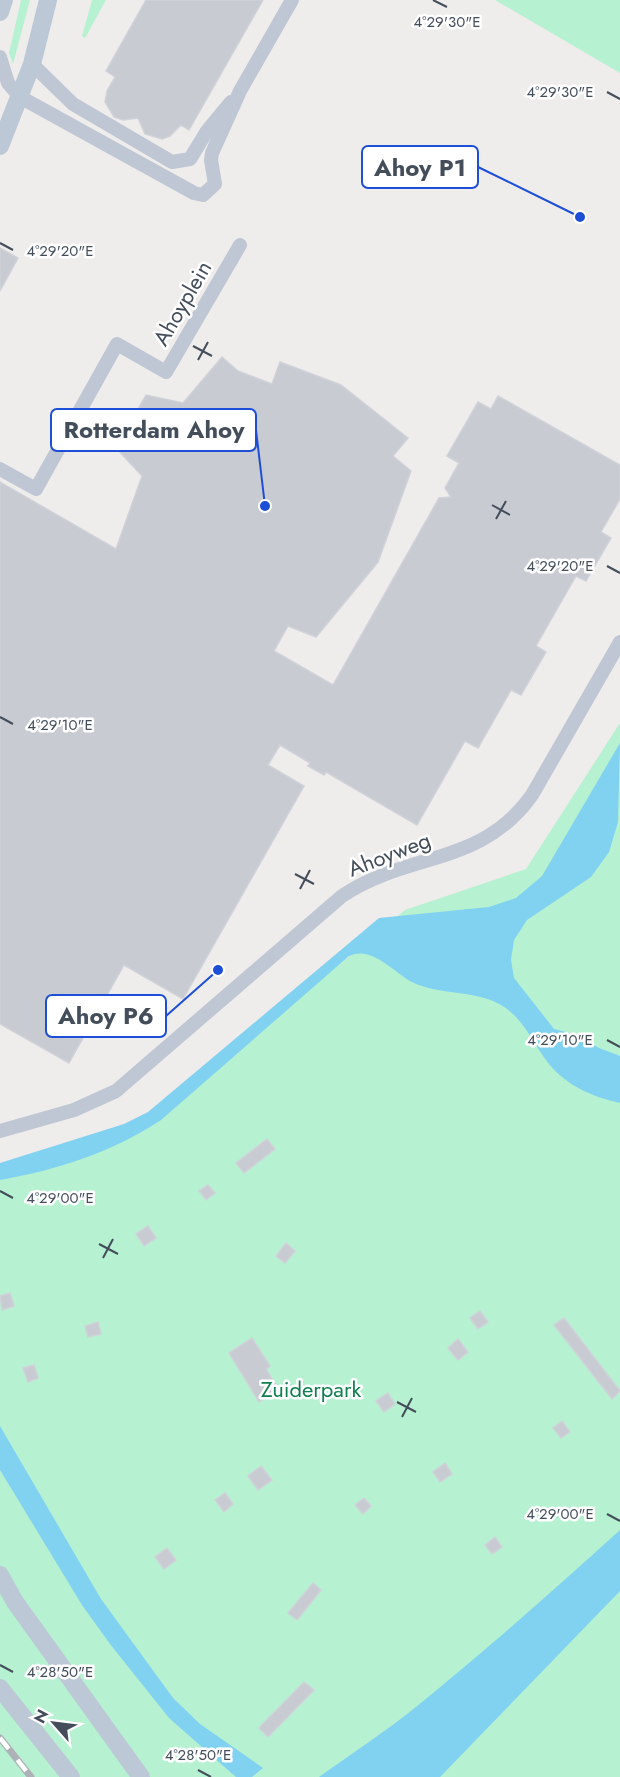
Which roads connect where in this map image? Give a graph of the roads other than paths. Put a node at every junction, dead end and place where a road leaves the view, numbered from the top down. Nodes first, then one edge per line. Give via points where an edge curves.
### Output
1 (4, 0) edge
2 (48, 0) edge
3 (292, 0) edge
4 (0, 12) edge
5 (0, 57) edge
6 (32, 64) junction
7 (240, 91) junction
8 (20, 97) junction
9 (0, 146) edge
10 (190, 159) junction
11 (183, 187) junction
12 (240, 245) dead end
13 (0, 468) edge
14 (620, 642) edge
15 (0, 1131) edge
16 (0, 1575) edge
17 (0, 1689) edge
18 (71, 1777) edge
19 (141, 1777) edge

1 - 4 main road
2 - 6 main road
3 - 7 street
5 - 8 street via 8,83
6 - 8 main road
6 - 10 street via 85,113 166,159
7 - 10 street
7 - 11 street via 212,153 212,189 199,195
8 - 9 main road
8 - 11 street
10 - 11 street via 181,173
12 - 13 street, Ahoyplein via 166,372 117,344 36,489
14 - 15 street, Ahoyweg via 532,795 496,833 465,849 375,878 347,893 116,1091 74,1110
16 - 19 main road via 15,1602
17 - 18 main road

